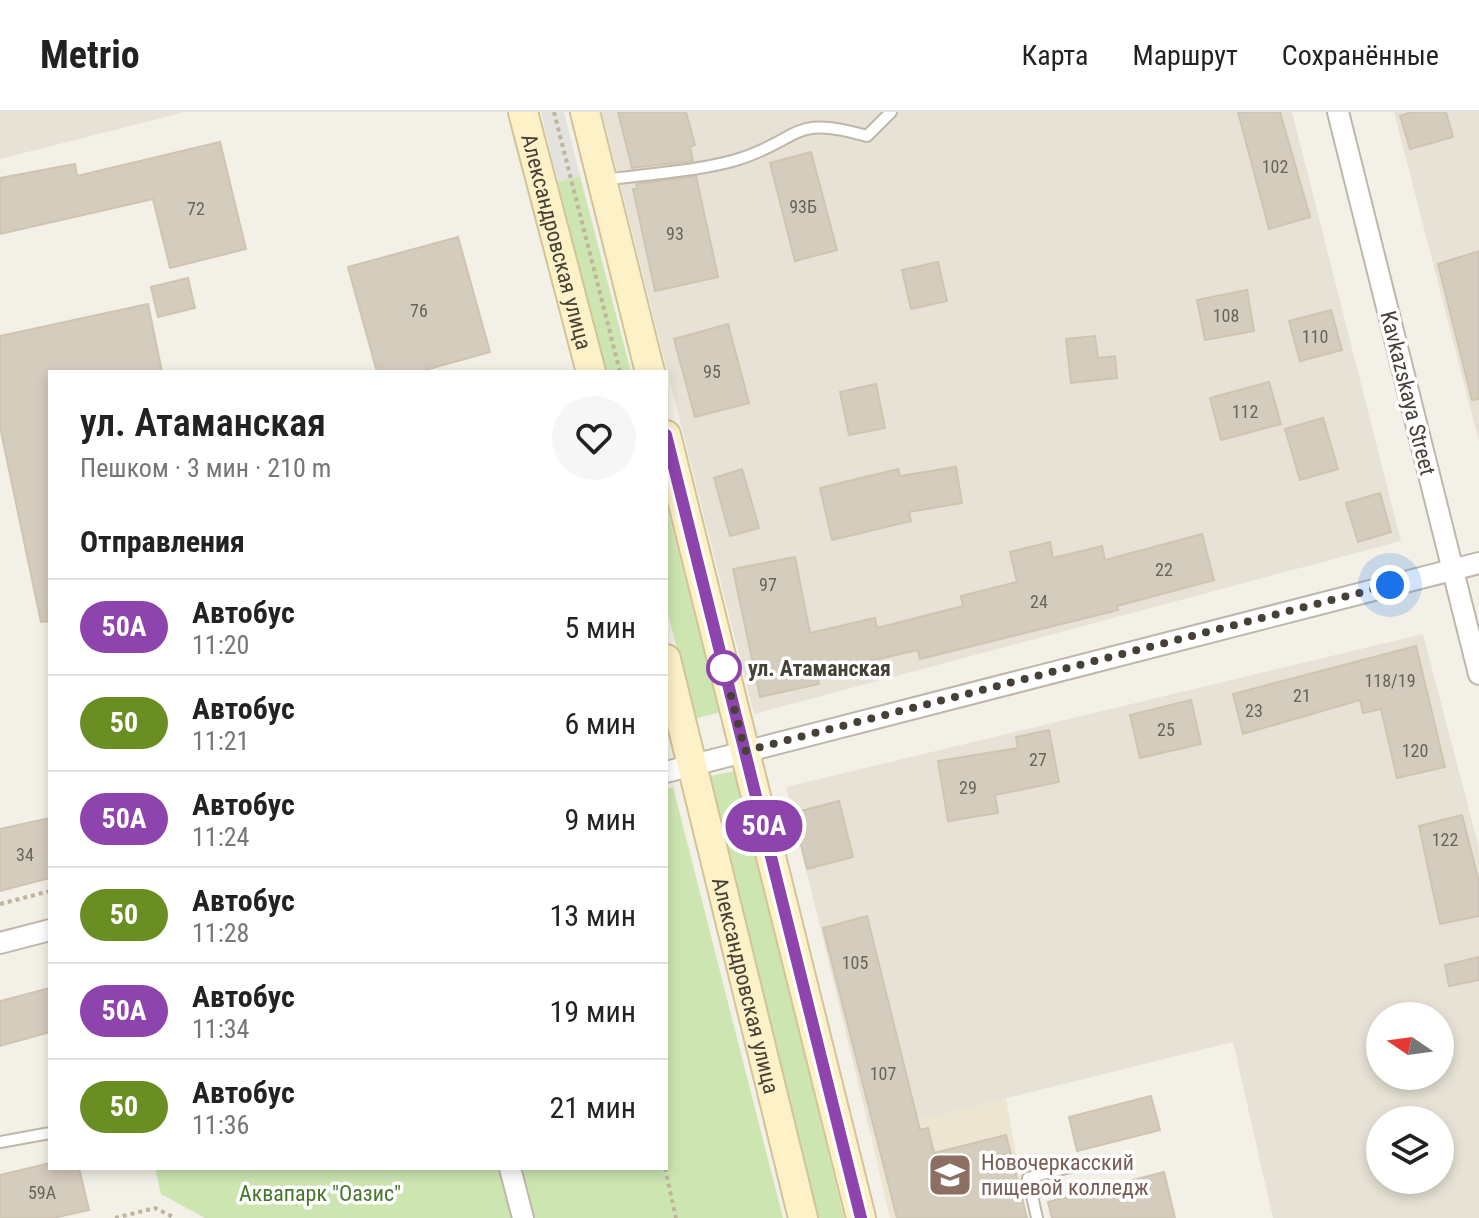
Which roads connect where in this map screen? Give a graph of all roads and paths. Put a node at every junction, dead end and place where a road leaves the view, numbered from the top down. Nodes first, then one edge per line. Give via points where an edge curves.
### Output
1 (523, 112) edge
2 (554, 112) edge
3 (585, 112) edge
4 (891, 112) edge
5 (1338, 112) edge
6 (602, 181) junction
7 (590, 370) edge
8 (619, 370) edge
9 (649, 370) edge
10 (668, 443) edge
11 (1479, 563) edge
12 (1452, 570) junction
13 (668, 666) edge
14 (1479, 674) edge
15 (745, 751) junction
16 (694, 764) junction
17 (668, 771) edge
18 (48, 892) edge
19 (0, 904) edge
20 (48, 931) edge
21 (0, 943) edge
22 (48, 1133) edge
23 (0, 1142) edge
24 (1070, 1167) dead end
25 (511, 1170) edge
26 (665, 1170) edge
27 (126, 1217) edge
28 (115, 1218) edge
29 (175, 1218) edge
30 (523, 1218) edge
31 (676, 1218) edge
32 (803, 1218) edge
33 (861, 1218) edge
34 (1037, 1218) edge

1 - 7 street, Александровская улица
2 - 8 path
3 - 6 street
4 - 6 lane via 867,136 833,126 803,128 739,159
5 - 12 street, Kavkazskaya Street
6 - 9 street
10 - 15 street
11 - 12 street
12 - 14 street, Kavkazskaya Street
12 - 15 street
13 - 16 street, Александровская улица
15 - 16 street
15 - 33 street
16 - 17 street
16 - 32 street, Александровская улица
18 - 19 path
20 - 21 street
22 - 23 lane
24 - 34 lane via 1028,1178
25 - 30 street
26 - 31 path
27 - 28 path
27 - 29 path via 155,1208

